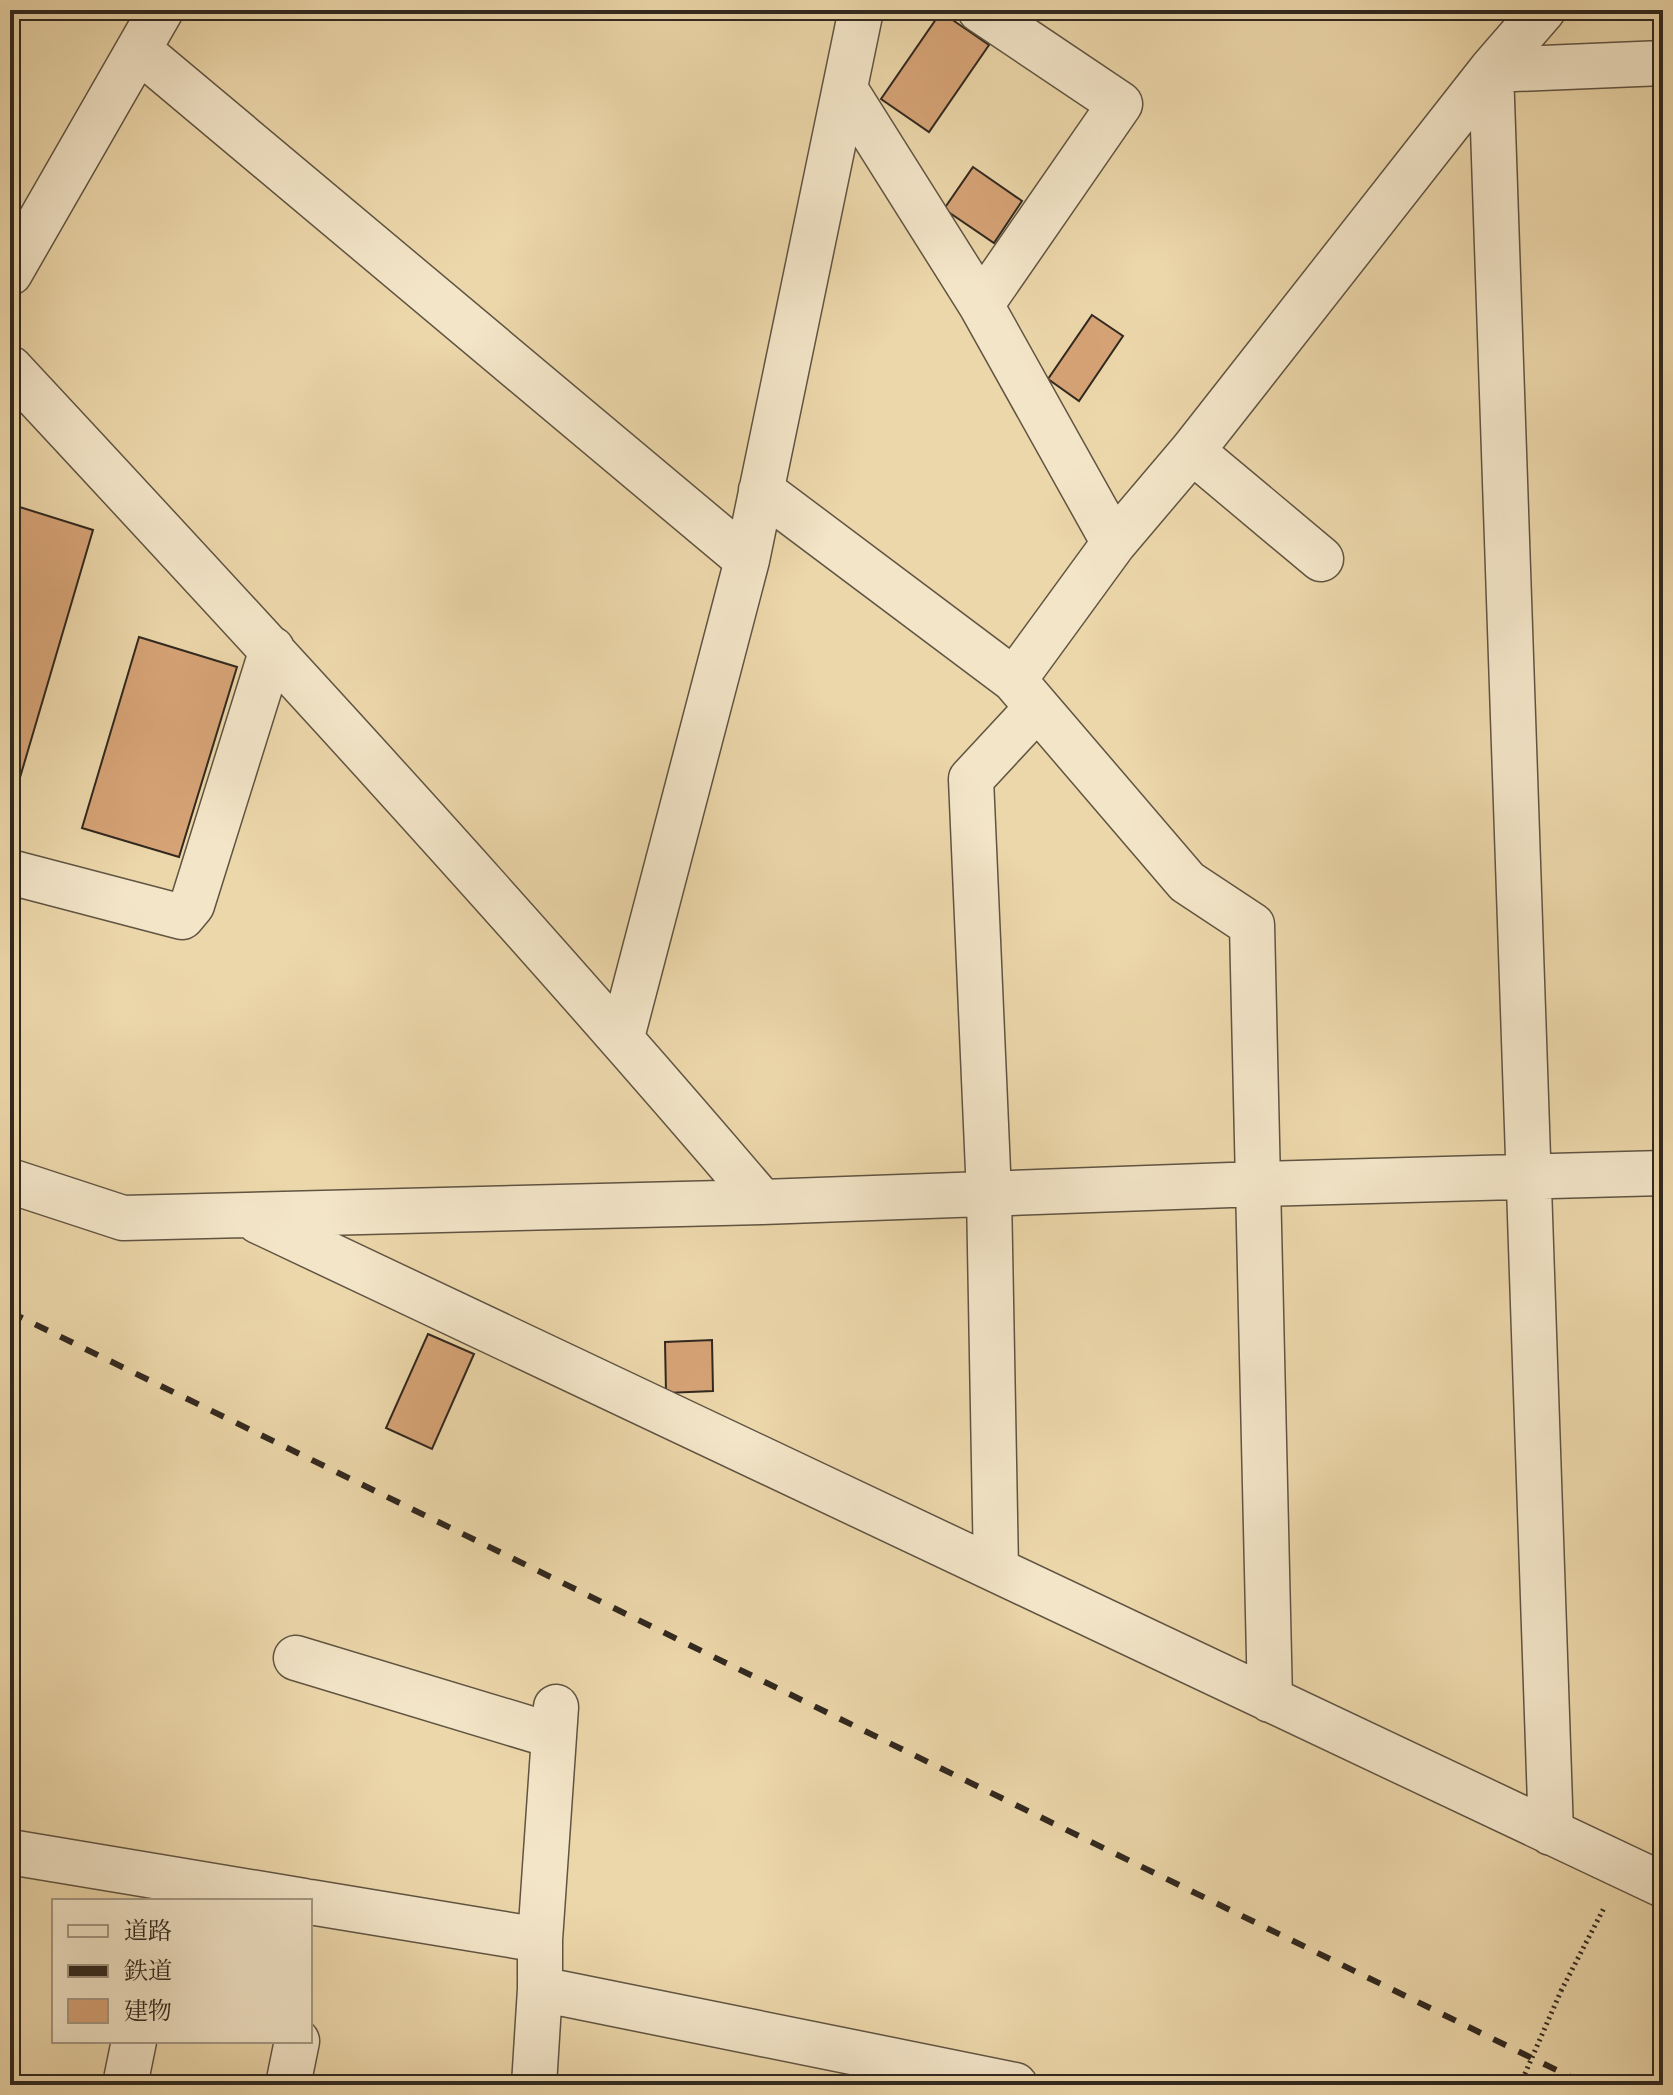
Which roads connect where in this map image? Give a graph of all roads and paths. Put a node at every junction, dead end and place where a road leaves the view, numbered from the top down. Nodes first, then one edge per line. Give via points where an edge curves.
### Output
1 (161, 10) edge
2 (861, 10) edge
3 (980, 10) edge
4 (1543, 10) edge
5 (140, 51) junction
6 (1663, 63) edge
7 (1491, 70) junction
8 (845, 89) junction
9 (10, 273) edge
10 (981, 305) junction
11 (10, 368) edge
12 (1192, 451) junction
13 (761, 490) junction
14 (1114, 543) junction
15 (1321, 559) dead end
16 (747, 560) junction
17 (272, 649) junction
18 (1025, 694) junction
19 (10, 872) edge
20 (622, 1037) junction
21 (1663, 1173) edge
22 (1530, 1177) junction
23 (10, 1181) edge
24 (1258, 1184) junction
25 (989, 1194) junction
26 (762, 1202) junction
27 (249, 1216) junction
28 (996, 1569) junction
29 (296, 1658) dead end
30 (1270, 1700) junction
31 (1551, 1833) junction
32 (10, 1852) edge
33 (1644, 1876) edge
34 (289, 1899) edge
35 (312, 1903) edge
36 (540, 1940) junction
37 (540, 1989) junction
38 (134, 2043) edge
39 (297, 2043) edge
40 (907, 2074) edge
41 (125, 2085) edge
42 (288, 2085) edge
43 (534, 2085) edge
44 (1015, 2085) edge
45 (1520, 2085) edge

1 - 5 street
2 - 8 street
3 - 10 street via 1120,104
4 - 7 street
5 - 9 street
5 - 16 street
6 - 7 street
7 - 12 street
7 - 22 street
8 - 10 street
8 - 13 street
10 - 14 street
11 - 17 street
12 - 14 street
12 - 15 street
13 - 16 street
13 - 18 street
14 - 18 street
16 - 20 street
17 - 19 street via 192,905 182,917
17 - 20 street
18 - 24 street via 1187,882 1252,925
18 - 25 street via 971,779
20 - 26 street
21 - 22 street
22 - 24 street
22 - 31 street
23 - 27 street via 123,1218
24 - 25 street
24 - 30 street
25 - 26 street
25 - 28 street
26 - 27 street
27 - 28 street
28 - 30 street
29 - 36 street via 555,1722
30 - 31 street
31 - 33 street
32 - 34 street
33 - 45 path, bridge via 1561,1991
35 - 36 street
36 - 37 street
37 - 40 street
37 - 43 street
38 - 41 street
39 - 42 street
40 - 44 street

